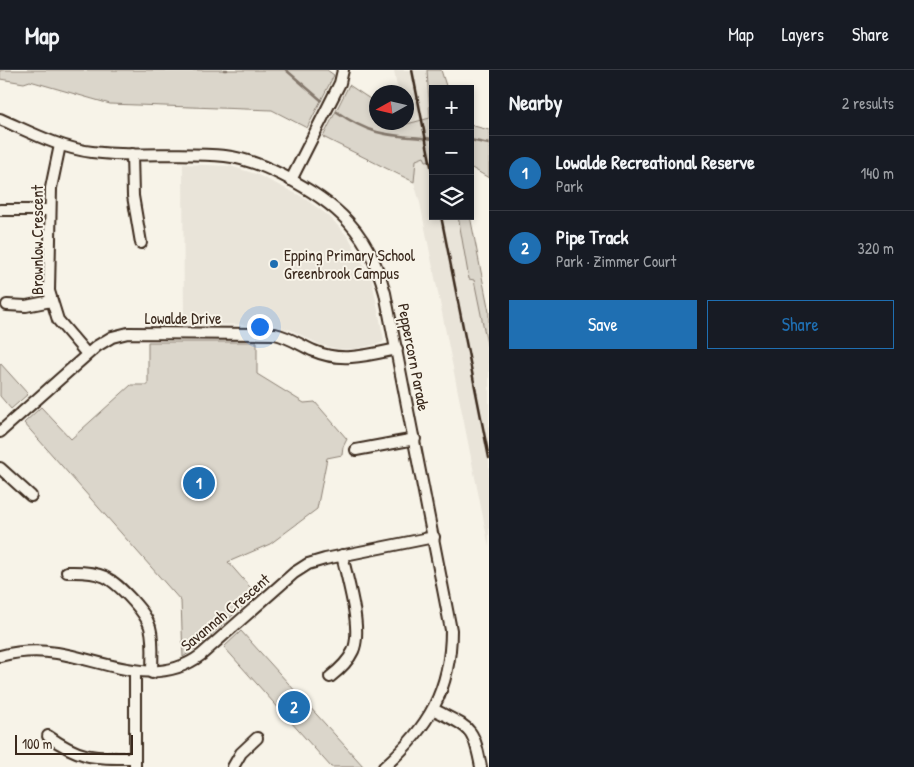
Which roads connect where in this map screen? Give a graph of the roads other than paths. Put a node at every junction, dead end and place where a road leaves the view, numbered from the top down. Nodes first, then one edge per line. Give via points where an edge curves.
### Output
1 (343, 70) edge
2 (0, 120) edge
3 (60, 145) junction
4 (132, 154) junction
5 (291, 180) junction
6 (0, 210) edge
7 (50, 210) junction
8 (141, 243) dead end
9 (51, 301) junction
10 (6, 305) dead end
11 (397, 349) junction
12 (87, 354) junction
13 (0, 432) edge
14 (415, 439) junction
15 (356, 450) dead end
16 (0, 468) edge
17 (31, 496) dead end
18 (434, 537) junction
19 (342, 555) junction
20 (67, 572) dead end
21 (0, 655) edge
22 (135, 671) junction
23 (152, 673) junction
24 (330, 677) dead end
25 (433, 709) junction
26 (48, 736) dead end
27 (257, 738) dead end
28 (135, 763) edge
29 (233, 767) edge
30 (384, 767) edge
31 (481, 767) edge

1 - 5 street via 340,83
2 - 3 street, Peppercorn Parade
3 - 4 street, Peppercorn Parade via 91,152
3 - 7 street, Brownlow Crescent via 52,177
4 - 5 street, Peppercorn Parade via 226,156 250,161
4 - 8 street via 133,196
5 - 11 street, Peppercorn Parade via 337,209 366,245 382,280
6 - 7 street
7 - 9 street, Brownlow Crescent
9 - 10 street via 26,306
9 - 12 street, Brownlow Crescent via 63,327
11 - 12 street, Lowalde Drive via 343,358 324,355 274,334 128,333 103,341
11 - 14 street, Peppercorn Parade
12 - 13 street, Lowalde Drive
14 - 15 street
14 - 18 street, Peppercorn Parade
16 - 17 street
18 - 19 street, Savannah Crescent
18 - 25 street, Peppercorn Parade via 451,645 446,679
19 - 23 street, Savannah Crescent via 316,561 294,572 195,660 181,667
19 - 24 street via 356,626 356,643 346,662
20 - 23 street via 105,575 118,584 140,609 151,630
21 - 22 street, Savannah Crescent via 52,653
22 - 23 street, Savannah Crescent
22 - 28 street
25 - 30 street, Peppercorn Parade via 410,743
25 - 31 street via 471,731
26 - 28 street via 80,755
27 - 29 street via 241,753

